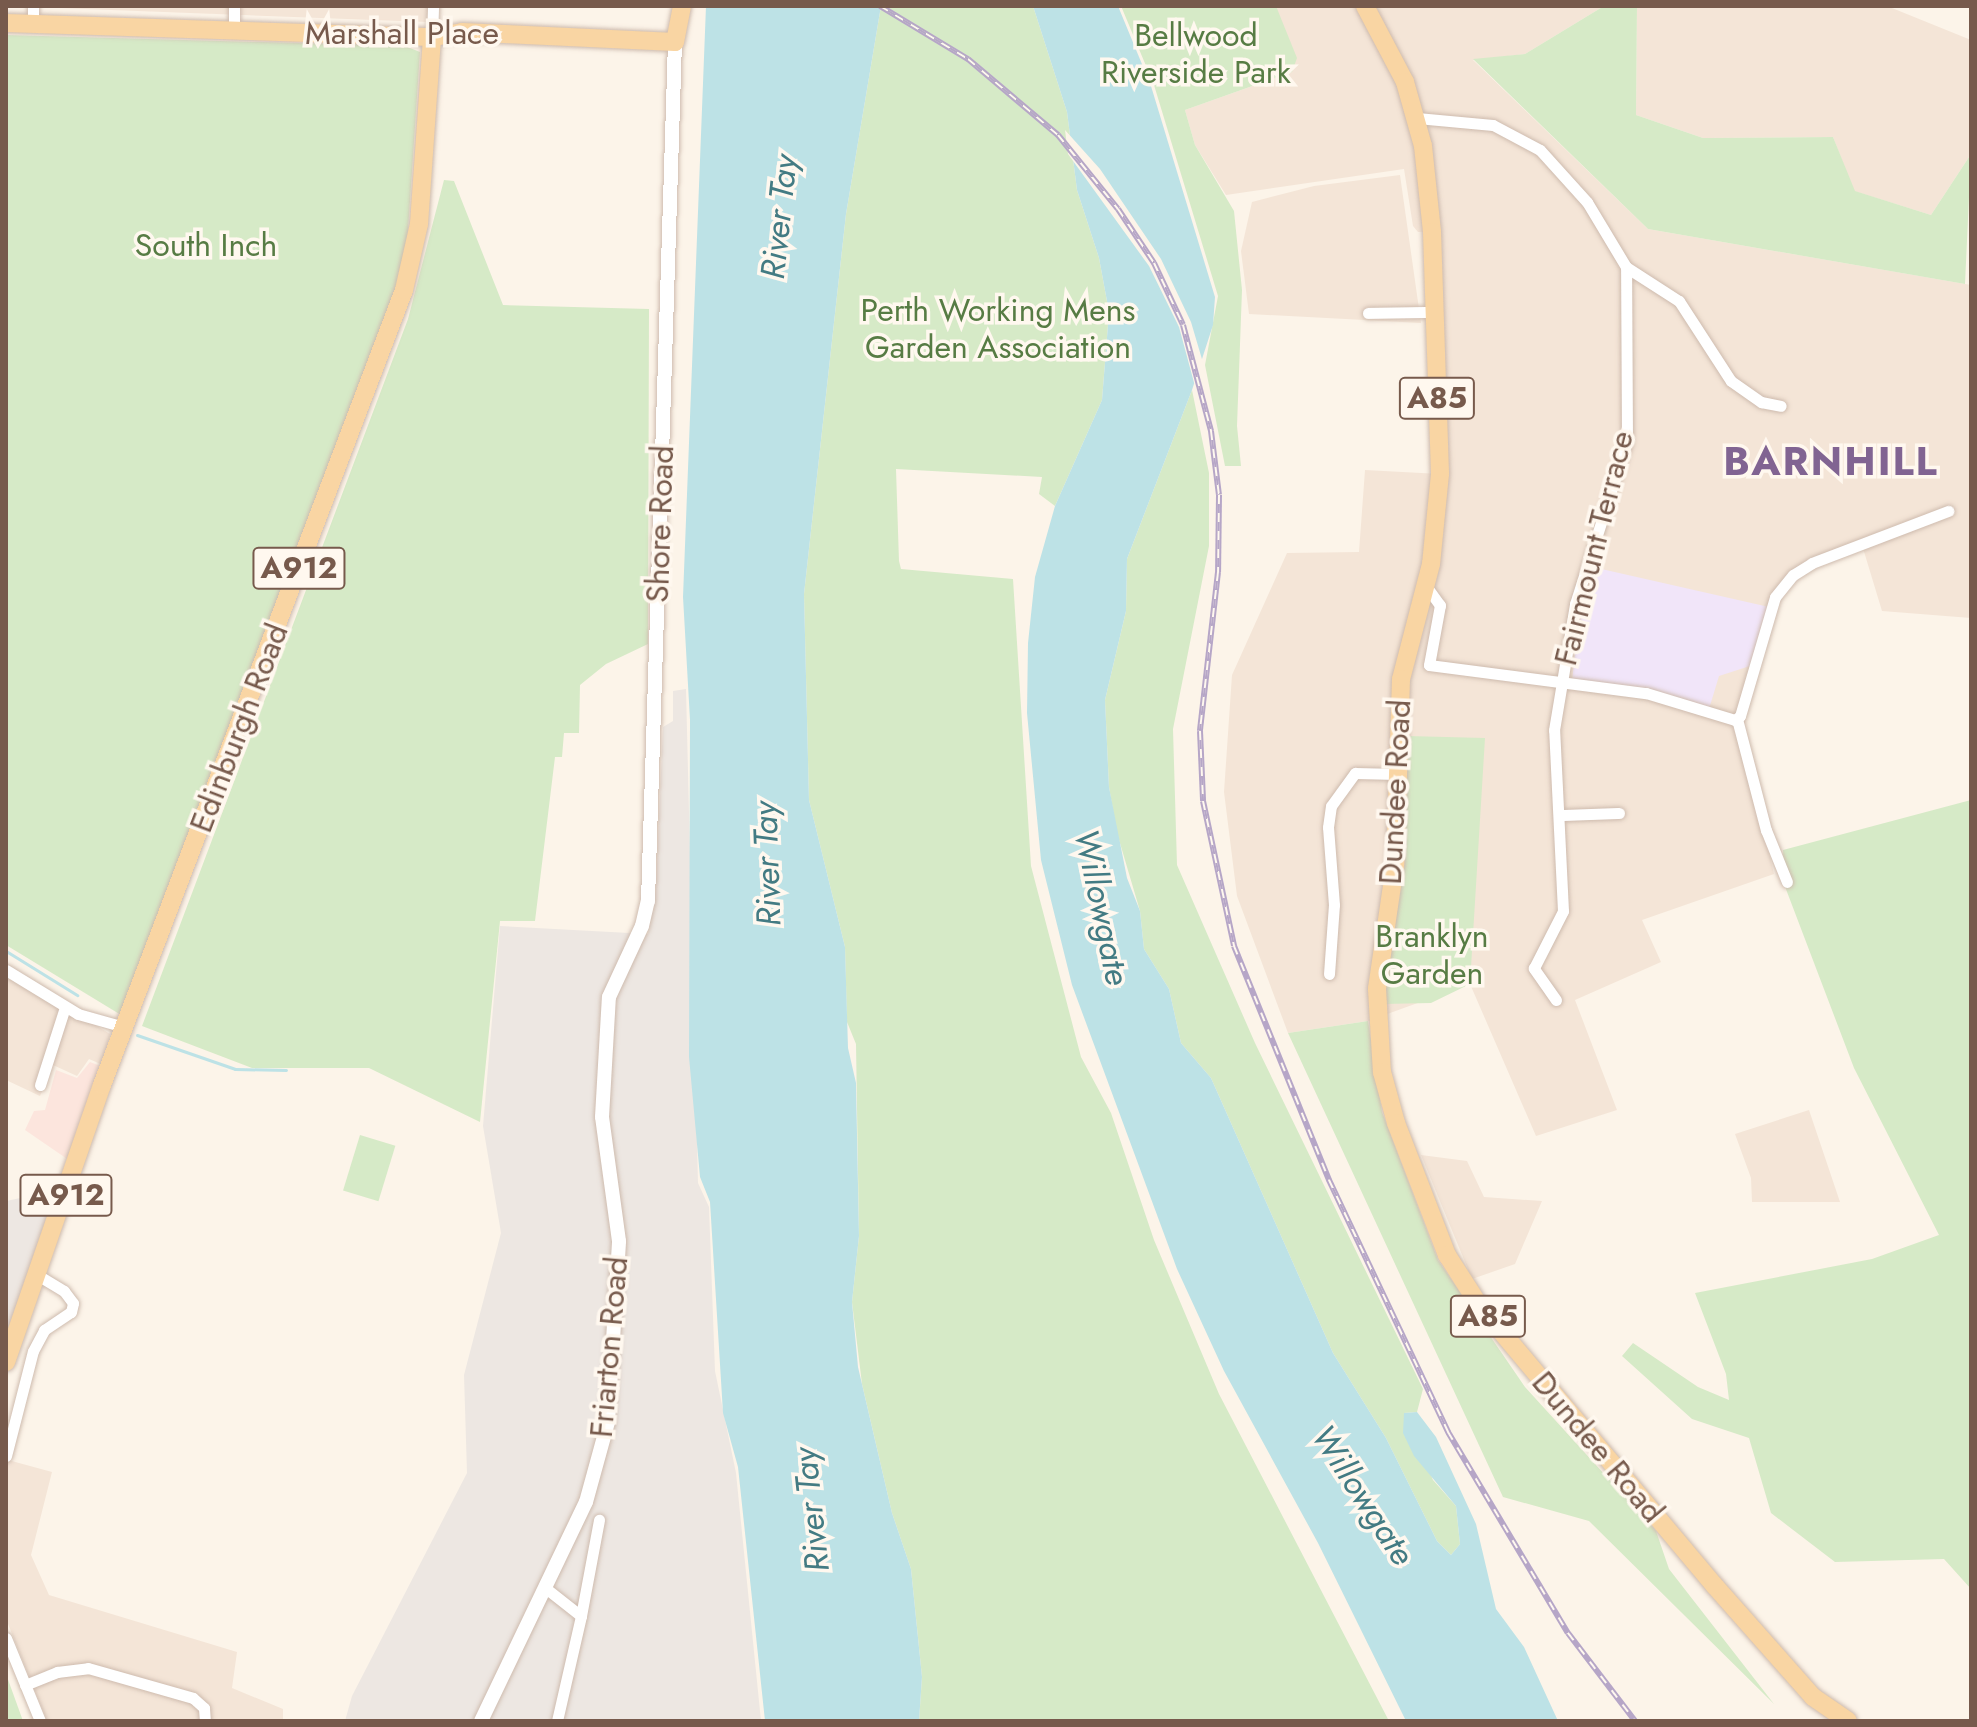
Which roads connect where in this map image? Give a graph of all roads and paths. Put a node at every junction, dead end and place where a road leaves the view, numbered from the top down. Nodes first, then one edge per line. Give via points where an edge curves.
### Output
1 (234, 6) edge
2 (433, 6) edge
3 (682, 6) edge
4 (1365, 6) edge
5 (33, 15) edge
6 (6, 23) edge
7 (234, 30) junction
8 (432, 37) junction
9 (675, 42) junction
10 (1417, 118) junction
11 (1626, 267) junction
12 (1435, 312) junction
13 (1368, 313) dead end
14 (1781, 406) dead end
15 (1948, 511) dead end
16 (1426, 586) junction
17 (1561, 684) junction
18 (1737, 719) junction
19 (1398, 774) junction
20 (1619, 813) dead end
21 (1562, 815) junction
22 (1787, 882) dead end
23 (6, 970) edge
24 (1329, 974) dead end
25 (609, 997) joint
26 (1556, 1000) dead end
27 (65, 1007) junction
28 (124, 1027) junction
29 (40, 1085) dead end
30 (37, 1275) junction
31 (9, 1342) edge
32 (6, 1362) edge
33 (6, 1456) edge
34 (599, 1520) dead end
35 (548, 1590) junction
36 (581, 1616) junction
37 (6, 1638) edge
38 (25, 1685) junction
39 (40, 1721) edge
40 (205, 1721) edge
41 (481, 1721) edge
42 (557, 1721) edge
43 (1848, 1721) edge

1 - 7 street
2 - 8 street
3 - 9 main road
4 - 10 main road, Dundee Road / A85 via 1405,82
5 - 6 main road, Marshall Place
5 - 7 main road, Marshall Place
7 - 8 main road, Marshall Place
8 - 9 main road, Marshall Place via 462,32
8 - 28 main road, Edinburgh Road / A912 via 419,224 404,290
9 - 25 street, Shore Road via 648,901
10 - 11 street via 1493,125 1540,150 1587,202
10 - 12 main road, Dundee Road / A85 via 1429,185
11 - 14 street via 1679,301 1731,381 1761,402
11 - 17 street, Fairmount Terrace via 1627,441 1575,604
12 - 13 street
12 - 16 main road, Dundee Road / A85 via 1440,474
15 - 18 street via 1793,575 1775,597
16 - 17 street via 1440,605 1429,665
16 - 19 main road, Dundee Road / A85 via 1401,679
17 - 18 street via 1646,693
17 - 21 street, Fairmount Terrace via 1554,730
18 - 22 street via 1766,830
19 - 24 street via 1355,773 1331,806 1334,905
19 - 43 main road, Dundee Road / A85 via 1395,865 1377,989 1382,1072 1447,1255 1479,1305 1714,1585 1813,1697
20 - 21 street
21 - 26 street, Fairmount Terrace via 1563,911 1534,968
23 - 27 street
25 - 35 street, Friarton Road via 602,1117 619,1241 608,1422 586,1502
27 - 28 street
27 - 29 street
28 - 30 main road, Edinburgh Road / A912
30 - 31 main road, Edinburgh Road / A912
30 - 33 street via 73,1303 71,1312 44,1330 33,1351
31 - 32 main road, Edinburgh Road / A912
34 - 36 street
35 - 36 street
35 - 41 street, Friarton Road
36 - 42 street
37 - 38 street
38 - 39 street
38 - 40 street via 57,1672 88,1668 193,1698 204,1708

